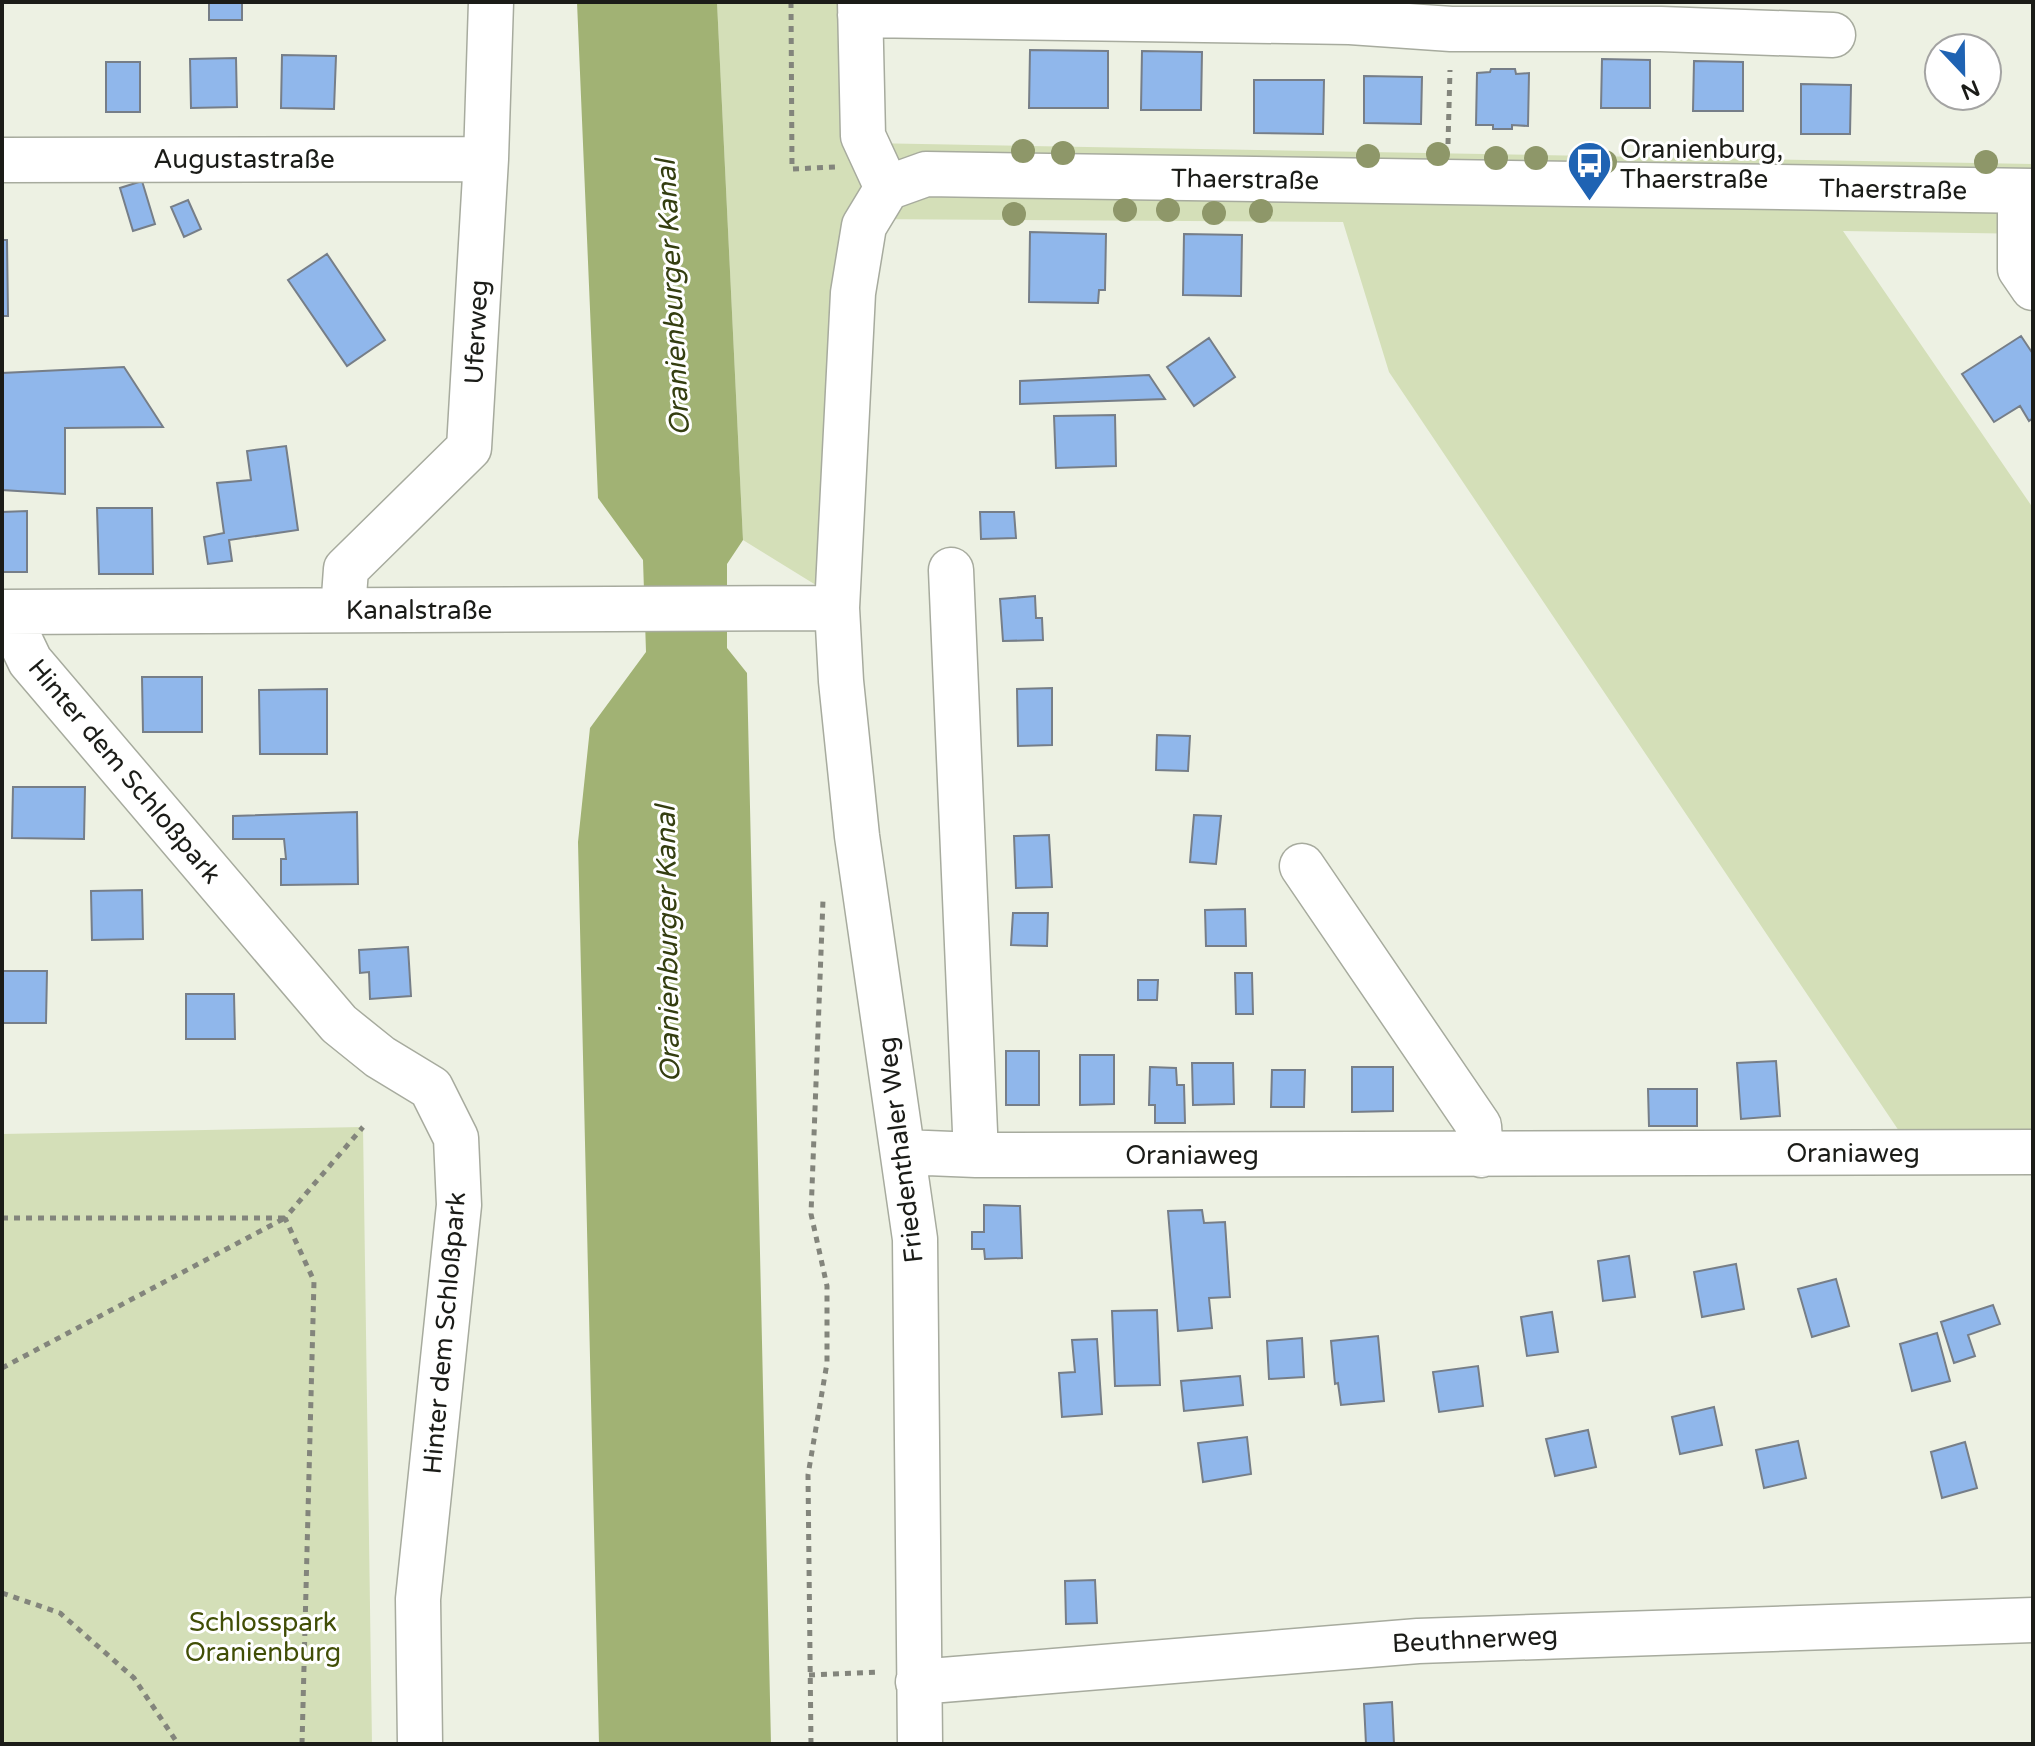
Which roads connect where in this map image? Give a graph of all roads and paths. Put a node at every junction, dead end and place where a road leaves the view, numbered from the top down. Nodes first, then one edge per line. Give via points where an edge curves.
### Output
1 (491, 2) edge
2 (791, 2) edge
3 (860, 9) edge
4 (1350, 12) edge
5 (1661, 15) edge
6 (1451, 29) junction
7 (1833, 35) dead end
8 (486, 159) junction
9 (2, 160) edge
10 (792, 169) dead end
11 (1447, 182) junction
12 (887, 188) junction
13 (2026, 191) edge
14 (2033, 288) edge
15 (951, 570) dead end
16 (837, 608) junction
17 (343, 610) junction
18 (10, 612) edge
19 (1302, 866) dead end
20 (823, 899) dead end
21 (363, 1127) dead end
22 (903, 1152) junction
23 (2033, 1152) edge
24 (976, 1155) junction
25 (1481, 1155) junction
26 (2, 1218) edge
27 (285, 1218) junction
28 (2, 1368) edge
29 (2, 1593) edge
30 (2033, 1620) edge
31 (809, 1675) junction
32 (918, 1682) junction
33 (178, 1744) edge
34 (302, 1744) edge
35 (420, 1744) edge
36 (811, 1744) edge
37 (920, 1744) edge

1 - 8 street, Uferweg
2 - 10 path
3 - 4 street
3 - 12 street via 863,136
4 - 6 street
5 - 6 street
5 - 7 street
6 - 11 path
8 - 9 street, Augustastraße
8 - 17 street, Uferweg via 469,448 346,569
11 - 12 street, Thaerstraße via 926,174
11 - 13 street, Thaerstraße
12 - 16 street via 864,226 853,293
13 - 14 street via 2020,269
15 - 24 street
16 - 17 street, Kanalstraße
16 - 22 street, Friedenthaler Weg via 857,836
17 - 18 street, Kanalstraße
18 - 35 street, Hinter dem Schloßpark via 30,661 339,1024 431,1088 456,1138 459,1205 418,1599
19 - 25 street via 1479,1126
20 - 31 path via 811,1214 827,1286 827,1363 808,1475
21 - 27 path
22 - 24 street, Oraniaweg
22 - 32 street, Friedenthaler Weg via 915,1239
23 - 25 street, Oraniaweg
24 - 25 street, Oraniaweg
26 - 27 path
27 - 28 path
27 - 34 path via 314,1281
29 - 33 path via 60,1613 134,1678
30 - 32 street, Beuthnerweg via 1418,1641
31 - 32 path via 891,1672
31 - 36 path
32 - 37 street, Friedenthaler Weg

